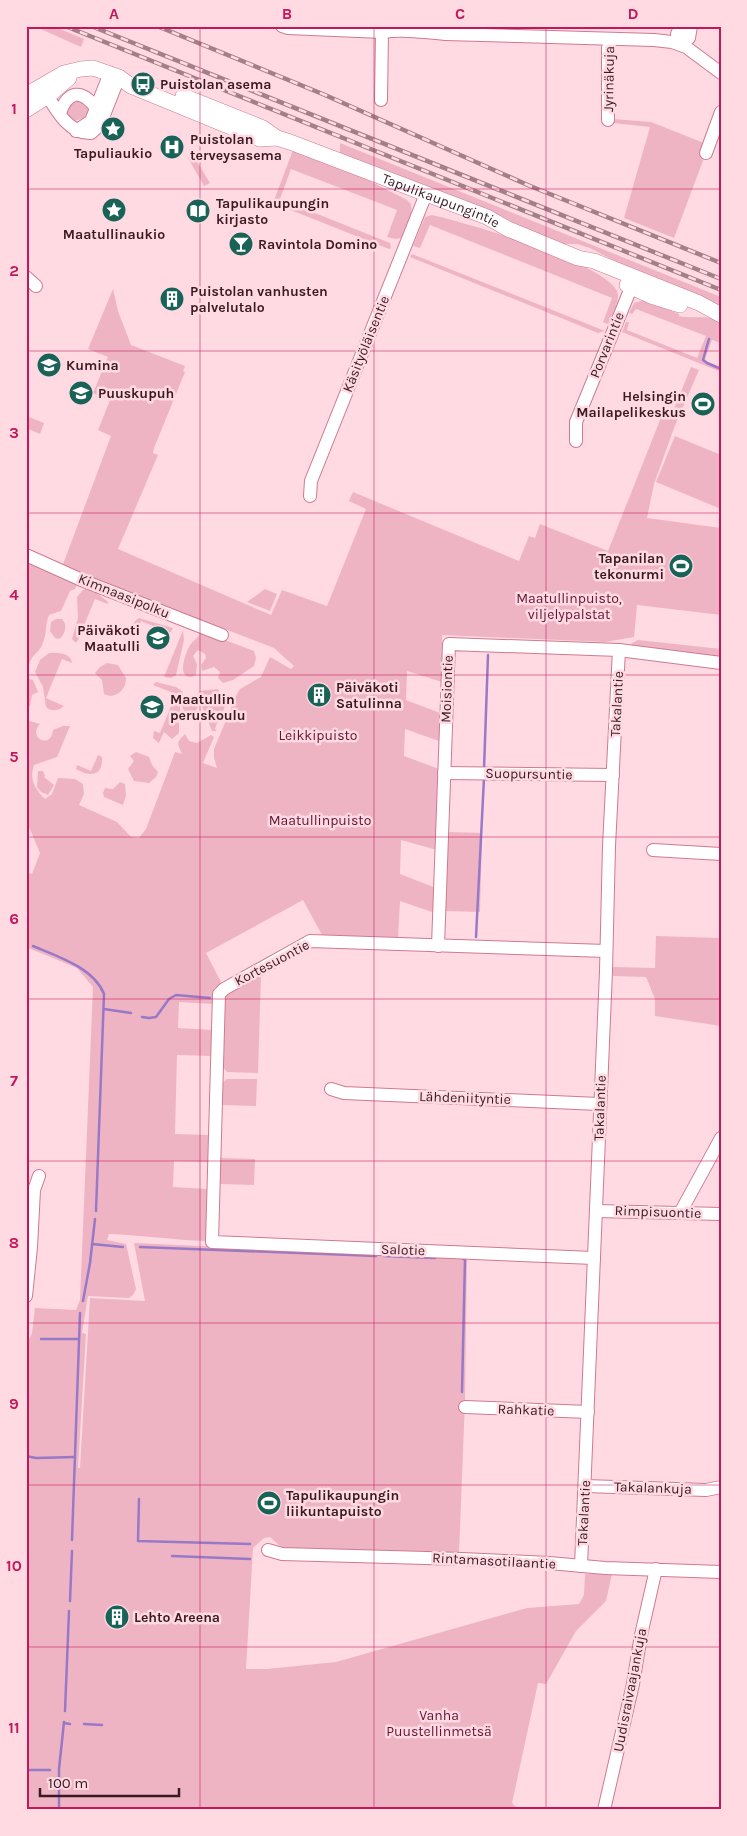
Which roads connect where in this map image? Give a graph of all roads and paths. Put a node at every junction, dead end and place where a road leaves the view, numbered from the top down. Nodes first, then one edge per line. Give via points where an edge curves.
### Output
1 (681, 26) edge
2 (691, 26) edge
3 (283, 27) edge
4 (496, 31) edge
5 (382, 32) junction
6 (610, 39) junction
7 (680, 44) junction
8 (721, 73) edge
9 (115, 75) junction
10 (45, 91) junction
11 (26, 96) edge
12 (381, 100) dead end
13 (96, 108) junction
14 (26, 110) edge
15 (721, 112) edge
16 (60, 113) junction
17 (608, 120) dead end
18 (76, 131) junction
19 (706, 154) dead end
20 (424, 198) junction
21 (633, 283) junction
22 (719, 314) edge
23 (576, 441) dead end
24 (310, 496) dead end
25 (26, 555) edge
26 (222, 635) dead end
27 (619, 650) junction
28 (721, 663) edge
29 (444, 773) junction
30 (613, 775) junction
31 (653, 850) dead end
32 (721, 854) edge
33 (438, 946) junction
34 (606, 951) junction
35 (331, 1089) dead end
36 (599, 1104) junction
37 (721, 1138) edge
38 (39, 1176) dead end
39 (596, 1211) junction
40 (680, 1213) junction
41 (721, 1214) edge
42 (212, 1242) joint
43 (594, 1258) junction
44 (26, 1296) edge
45 (465, 1407) dead end
46 (588, 1412) junction
47 (585, 1486) junction
48 (721, 1487) edge
49 (268, 1550) dead end
50 (581, 1566) junction
51 (656, 1569) junction
52 (721, 1572) edge
53 (604, 1810) edge

1 - 7 street via 677,34
2 - 7 street via 689,38
3 - 5 street
4 - 5 street via 445,34
4 - 6 street
5 - 12 street
6 - 7 street
6 - 17 street, Jyrinäkuja
7 - 8 street
9 - 10 main road, Tapulikaupungintie via 91,68 75,70 64,73
9 - 13 street
9 - 18 street via 96,131 84,134
9 - 20 main road, Tapulikaupungintie via 140,78
10 - 11 main road, Tapulikaupungintie
10 - 14 main road, Tapulikaupungintie
10 - 16 street
13 - 16 street via 86,96 79,94 67,99
13 - 18 street via 91,121
15 - 19 street
16 - 18 street
20 - 21 main road, Tapulikaupungintie via 487,217 578,258 592,268
20 - 24 street, Käsityöläisentie via 311,481
21 - 22 main road, Tapulikaupungintie via 651,296 697,311
21 - 23 street, Porvarintie via 576,422
25 - 26 street, Kimnaasipolku
27 - 28 street, Moisiontie
27 - 29 street, Moisiontie via 449,644
27 - 30 street, Takalantie
29 - 30 street, Suopursuntie
29 - 33 street, Moisiontie
30 - 34 street, Takalantie
31 - 32 street
33 - 34 street, Kortesuontie
33 - 42 street, Kortesuontie via 310,941 219,994
34 - 36 street, Takalantie
35 - 36 street, Lähdeniityntie via 344,1094
36 - 39 street, Takalantie
37 - 40 street
38 - 44 street via 34,1190
39 - 40 street, Rimpisuontie
39 - 43 street, Takalantie
40 - 41 street, Rimpisuontie
42 - 43 street, Salotie
43 - 46 street, Takalantie
45 - 46 street, Rahkatie
46 - 47 street, Takalantie
47 - 48 street, Takalankuja via 706,1490
47 - 50 street, Takalantie
49 - 50 street, Rintamasotilaantie via 282,1554 462,1558
50 - 51 street, Rintamasotilaantie
51 - 52 street, Rintamasotilaantie
51 - 53 street, Uudisraivaajankuja

